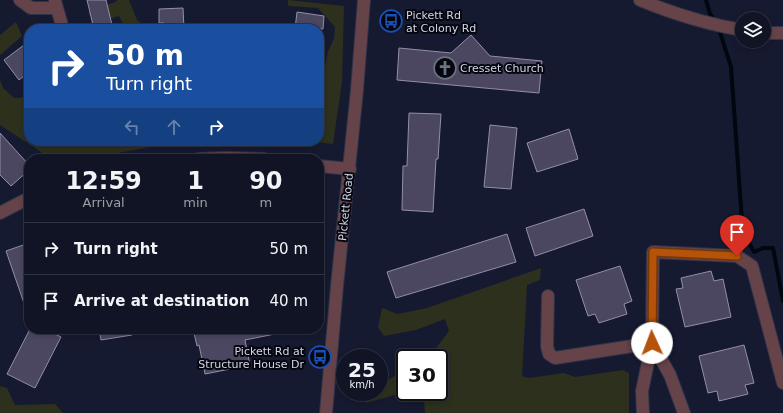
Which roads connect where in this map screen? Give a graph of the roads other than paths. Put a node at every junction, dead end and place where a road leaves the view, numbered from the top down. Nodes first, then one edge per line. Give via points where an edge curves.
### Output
1 (20, 0) edge
2 (364, 0) edge
3 (640, 0) edge
4 (56, 4) edge
5 (62, 24) edge
6 (735, 29) edge
7 (771, 33) edge
8 (783, 33) edge
9 (324, 166) edge
10 (350, 168) junction
11 (24, 201) edge
12 (0, 213) edge
13 (548, 296) dead end
14 (652, 343) junction
15 (783, 383) edge
16 (326, 413) edge
17 (643, 413) edge
18 (684, 413) edge

1 - 4 street via 31,8
2 - 10 street, Pickett Road
3 - 6 street via 708,24
4 - 5 street
7 - 8 street
9 - 10 street
10 - 16 street, Pickett Road
11 - 12 street
13 - 14 street via 547,346 549,354 555,358
14 - 15 street via 653,252 737,256 752,266
14 - 17 street via 642,391
14 - 18 street via 670,375

